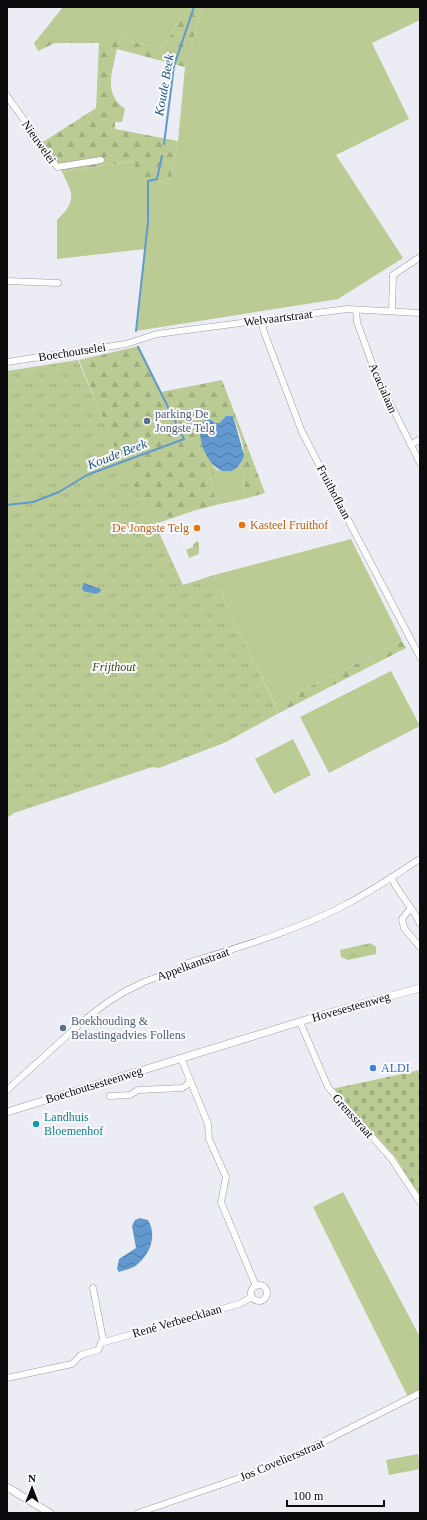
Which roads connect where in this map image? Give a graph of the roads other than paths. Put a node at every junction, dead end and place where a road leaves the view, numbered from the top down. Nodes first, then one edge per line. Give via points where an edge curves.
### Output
1 (7, 96) edge
2 (101, 160) dead end
3 (420, 257) edge
4 (7, 281) edge
5 (58, 284) dead end
6 (356, 310) junction
7 (392, 311) junction
8 (420, 313) edge
9 (261, 320) junction
10 (137, 340) joint
11 (7, 362) edge
12 (420, 439) edge
13 (410, 445) junction
14 (420, 463) edge
15 (420, 657) edge
16 (420, 859) edge
17 (391, 877) junction
18 (410, 909) junction
19 (420, 924) edge
20 (420, 947) edge
21 (420, 988) edge
22 (300, 1022) junction
23 (282, 1028) joint
24 (181, 1058) junction
25 (190, 1080) junction
26 (7, 1090) edge
27 (110, 1096) dead end
28 (7, 1112) edge
29 (420, 1202) edge
30 (256, 1286) junction
31 (93, 1288) dead end
32 (252, 1297) junction
33 (101, 1343) junction
34 (7, 1378) edge
35 (420, 1393) edge
36 (7, 1487) edge
37 (50, 1513) edge
38 (138, 1513) edge

1 - 2 street, Nieuwelei via 57,168
3 - 7 street via 393,275
4 - 5 street
6 - 7 street, Welvaartstraat
6 - 9 street, Welvaartstraat
6 - 13 street, Acacialaan via 357,322 377,377
7 - 8 street, Welvaartstraat
9 - 10 street, Welvaartstraat via 157,334
9 - 15 street, Fruithoflaan via 302,432
10 - 11 street, Boechoutselei via 126,344
12 - 13 street
13 - 14 street, Acacialaan
16 - 17 street, Appelkantstraat
17 - 18 street
17 - 26 street, Appelkantstraat via 346,905 304,924 188,963 182,968 124,992 82,1022
18 - 19 street via 416,912
18 - 20 street via 402,919 404,928
21 - 22 street, Hovesesteenweg
22 - 23 street, Hovesesteenweg
22 - 29 street, Grensstraat via 328,1087 391,1158
23 - 24 street, Boechoutsesteenweg
24 - 25 street
24 - 28 street, Boechoutsesteenweg
25 - 27 street, Boechoutsesteenweg via 182,1088 138,1090 130,1095
25 - 30 street via 208,1124 209,1139 226,1177 221,1202
30 - 32 street via 252,1291
30 - 32 street via 265,1287 267,1295 261,1301
31 - 33 street via 103,1339
32 - 33 street, René Verbeecklaan via 239,1304
33 - 34 street, René Verbeecklaan via 98,1350 81,1355 72,1364
35 - 38 street, Jos Coveliersstraat via 291,1458
36 - 37 street

